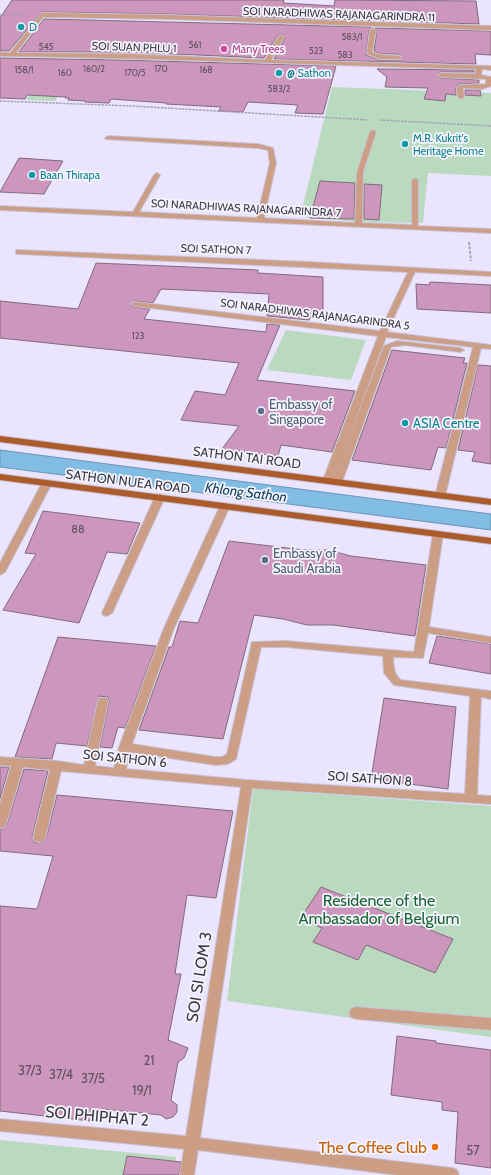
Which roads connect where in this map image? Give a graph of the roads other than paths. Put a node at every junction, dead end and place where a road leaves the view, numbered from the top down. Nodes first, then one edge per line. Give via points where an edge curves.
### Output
1 (491, 28) edge
2 (373, 30) dead end
3 (281, 37) dead end
4 (0, 54) edge
5 (12, 54) junction
6 (402, 59) dead end
7 (410, 59) dead end
8 (267, 62) junction
9 (491, 63) edge
10 (479, 67) junction
11 (491, 68) edge
12 (441, 75) dead end
13 (478, 76) junction
14 (461, 98) dead end
15 (373, 132) dead end
16 (108, 138) dead end
17 (157, 175) dead end
18 (415, 180) dead end
19 (1, 210) edge
20 (135, 214) junction
21 (260, 220) junction
22 (358, 225) junction
23 (415, 227) junction
24 (491, 231) edge
25 (19, 252) dead end
26 (412, 271) junction
27 (491, 274) edge
28 (135, 304) dead end
29 (383, 333) junction
30 (482, 349) edge
31 (0, 439) edge
32 (0, 477) edge
33 (332, 481) junction
34 (47, 484) junction
35 (443, 496) junction
36 (160, 497) junction
37 (491, 502) edge
38 (225, 506) junction
39 (438, 534) junction
40 (491, 542) edge
41 (0, 572) edge
42 (107, 613) dead end
43 (422, 629) junction
44 (491, 640) edge
45 (388, 653) junction
46 (476, 693) junction
47 (491, 695) edge
48 (103, 701) dead end
49 (125, 747) junction
50 (0, 761) edge
51 (18, 763) junction
52 (57, 765) junction
53 (89, 769) junction
54 (119, 772) junction
55 (247, 784) junction
56 (471, 799) junction
57 (491, 800) edge
58 (0, 824) edge
59 (39, 838) dead end
60 (356, 1013) dead end
61 (491, 1024) edge
62 (0, 1125) edge
63 (191, 1144) junction
64 (186, 1175) edge
65 (452, 1175) edge

1 - 5 street, SOI NARADHIWAS RAJANAGARINDRA 11 via 42,15
2 - 6 street via 369,53
3 - 8 street
4 - 5 street, SOI SUAN PHLU 1
5 - 8 street, SOI SUAN PHLU 1
7 - 9 street
8 - 10 street, SOI SUAN PHLU 1
10 - 11 street, SOI SUAN PHLU 1
10 - 13 street
12 - 13 street
13 - 14 street via 489,78 490,85 462,86
15 - 22 street via 360,172
16 - 21 street via 258,146 272,149 273,163
17 - 20 street
18 - 23 street
19 - 20 street, SOI NARADHIWAS RAJANAGARINDRA 7
20 - 21 street, SOI NARADHIWAS RAJANAGARINDRA 7
21 - 22 street, SOI NARADHIWAS RAJANAGARINDRA 7
22 - 23 street, SOI NARADHIWAS RAJANAGARINDRA 7
23 - 24 street, SOI NARADHIWAS RAJANAGARINDRA 7
25 - 26 street, SOI SATHON 7 via 309,264
26 - 27 street, SOI SATHON 7
26 - 29 street
28 - 29 street, SOI NARADHIWAS RAJANAGARINDRA 5
29 - 30 street, SOI NARADHIWAS RAJANAGARINDRA 5
29 - 33 street
30 - 33 street via 405,343 388,346
30 - 35 street
31 - 33 main road, SATHON TAI ROAD
32 - 34 main road, SATHON NUEA ROAD
33 - 35 main road, SATHON TAI ROAD
34 - 36 main road, SATHON NUEA ROAD
34 - 41 street
35 - 37 main road, SATHON TAI ROAD
36 - 38 main road, SATHON NUEA ROAD
36 - 42 street
38 - 39 main road, SATHON NUEA ROAD
38 - 49 street via 169,628
39 - 40 main road, SATHON NUEA ROAD
39 - 43 street
43 - 44 street
43 - 45 street via 419,656
45 - 46 street via 388,672 398,683
45 - 49 street via 286,644 256,644 232,756 229,760 215,761
46 - 47 street
46 - 56 street
48 - 53 street
49 - 54 street
50 - 51 street, SOI SATHON 6
51 - 52 street, SOI SATHON 6
51 - 58 street
52 - 53 street, SOI SATHON 6
52 - 59 street
53 - 54 street, SOI SATHON 6
54 - 55 street, SOI SATHON 6
55 - 56 street, SOI SATHON 8
55 - 63 street, SOI SI LOM 3
56 - 57 street, SOI SATHON 8
60 - 61 street
62 - 63 street, SOI PHIPHAT 2
63 - 64 street, SOI SI LOM 3
63 - 65 street, SOI PHIPHAT 2

